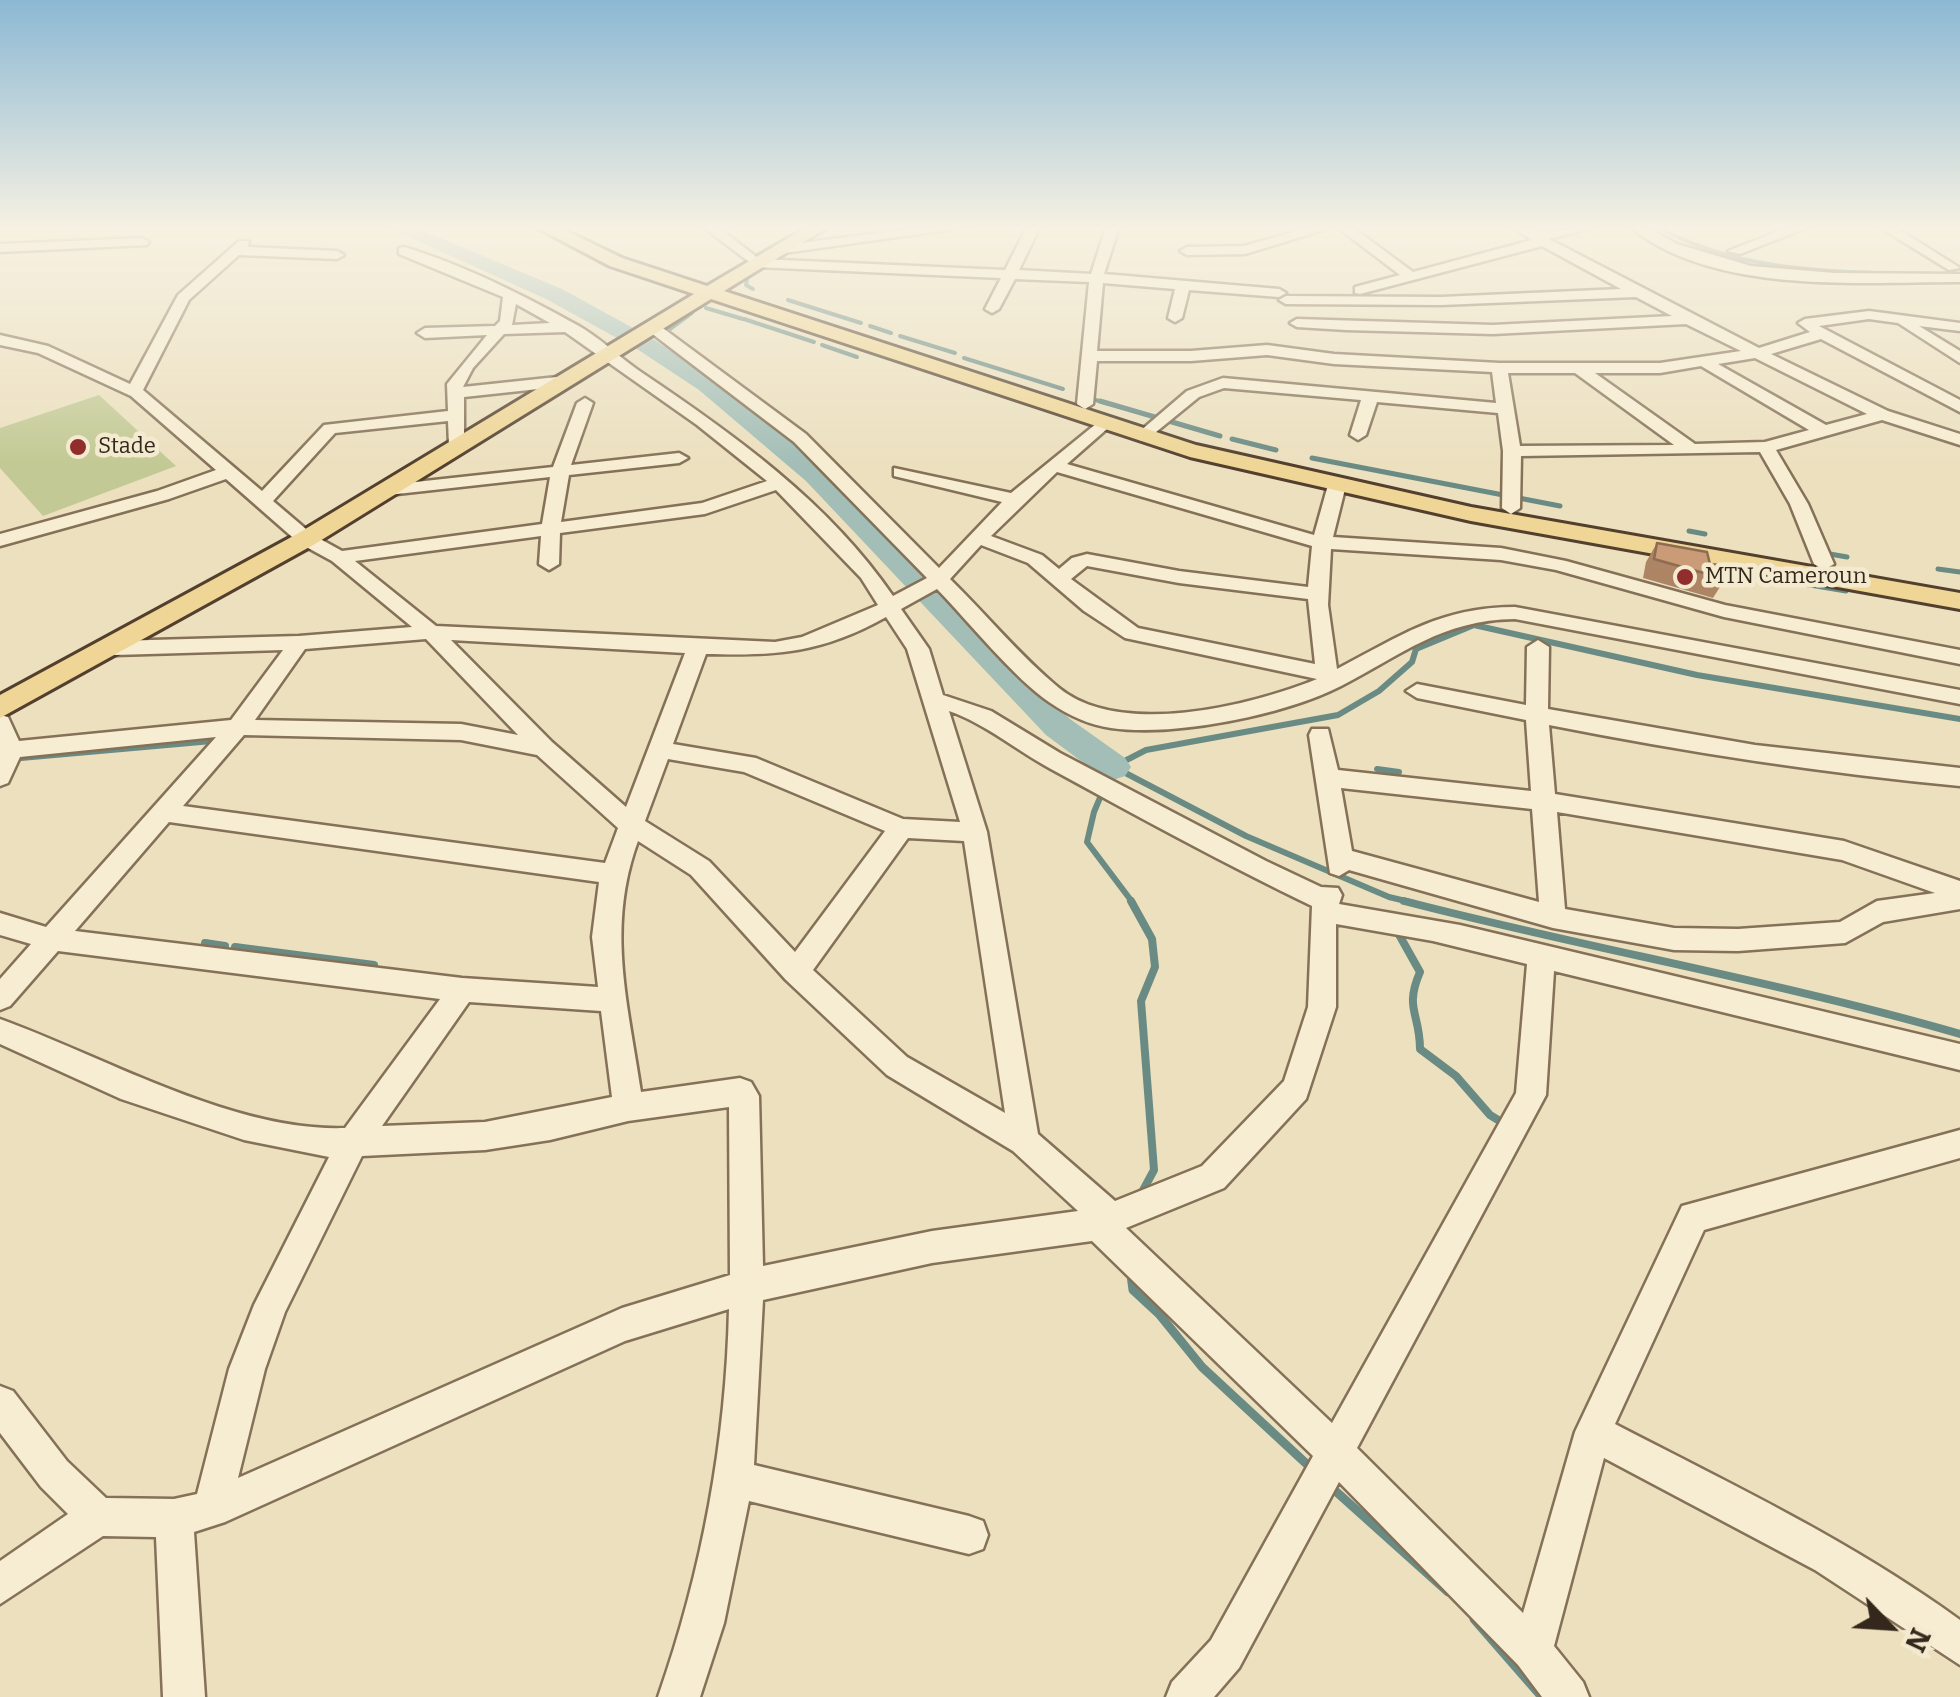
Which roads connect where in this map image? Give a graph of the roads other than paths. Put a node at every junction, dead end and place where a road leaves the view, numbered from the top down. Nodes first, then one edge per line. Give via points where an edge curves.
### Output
1 (177, 306) edge
2 (509, 306) edge
3 (532, 306) edge
4 (683, 306) edge
5 (757, 306) edge
6 (763, 306) edge
7 (993, 306) edge
8 (1095, 306) edge
9 (1178, 306) edge
10 (1288, 306) edge
11 (1665, 306) edge
12 (992, 309) dead end
13 (1894, 317) junction
14 (1175, 318) dead end
15 (1688, 319) junction
16 (1297, 323) junction
17 (570, 326) junction
18 (1960, 326) edge
19 (647, 328) junction
20 (500, 332) junction
21 (425, 333) dead end
22 (1824, 333) junction
23 (0, 340) edge
24 (609, 351) junction
25 (1758, 353) junction
26 (1305, 354) junction
27 (1092, 356) junction
28 (1960, 358) edge
29 (1706, 363) junction
30 (1499, 368) junction
31 (1580, 368) junction
32 (557, 382) junction
33 (134, 392) junction
34 (454, 392) junction
35 (1370, 397) junction
36 (584, 403) dead end
37 (1085, 404) junction
38 (1960, 407) edge
39 (1508, 409) junction
40 (454, 414) junction
41 (1882, 414) junction
42 (1102, 424) junction
43 (1153, 430) junction
44 (1825, 432) junction
45 (1358, 435) dead end
46 (1960, 440) edge
47 (458, 444) junction
48 (1766, 447) junction
49 (1692, 450) junction
50 (1512, 451) junction
51 (679, 458) dead end
52 (1056, 466) junction
53 (228, 472) junction
54 (560, 472) junction
55 (900, 472) dead end
56 (780, 483) junction
57 (1337, 485) junction
58 (388, 490) junction
59 (1015, 499) junction
60 (262, 502) junction
61 (1511, 508) junction
62 (550, 529) junction
63 (979, 538) junction
64 (306, 539) junction
65 (0, 540) edge
66 (1319, 542) junction
67 (339, 557) junction
68 (549, 564) dead end
69 (1824, 564) junction
70 (1059, 579) junction
71 (933, 582) junction
72 (1960, 583) edge
73 (1316, 594) junction
74 (1960, 601) edge
75 (896, 603) junction
76 (431, 632) junction
77 (299, 643) junction
78 (698, 647) junction
79 (1538, 647) dead end
80 (115, 648) junction
81 (1960, 658) edge
82 (1329, 678) junction
83 (1417, 691) dead end
84 (1960, 697) edge
85 (936, 701) junction
86 (0, 708) edge
87 (1537, 715) junction
88 (0, 723) edge
89 (238, 726) junction
90 (1320, 735) dead end
91 (544, 748) junction
92 (658, 748) junction
93 (12, 750) junction
94 (0, 776) edge
95 (1960, 777) edge
96 (1330, 778) junction
97 (1542, 801) junction
98 (164, 812) junction
99 (630, 824) junction
100 (900, 828) junction
101 (974, 832) junction
102 (613, 874) junction
103 (1960, 892) edge
104 (1960, 900) edge
105 (1326, 903) junction
106 (1553, 917) junction
107 (0, 924) edge
108 (51, 938) junction
109 (1541, 957) junction
110 (796, 972) junction
111 (462, 990) junction
112 (0, 998) edge
113 (612, 1000) junction
114 (0, 1032) edge
115 (1960, 1057) edge
116 (628, 1107) junction
117 (1024, 1141) junction
118 (353, 1142) junction
119 (1960, 1144) edge
120 (1104, 1221) junction
121 (750, 1286) junction
122 (0, 1404) edge
123 (1594, 1432) junction
124 (1333, 1450) junction
125 (736, 1480) junction
126 (193, 1513) junction
127 (98, 1517) junction
128 (969, 1535) dead end
129 (0, 1584) edge
130 (1960, 1645) edge
131 (1549, 1681) edge
132 (184, 1697) edge
133 (679, 1697) edge
134 (1187, 1697) edge

1 - 33 street
2 - 20 street
3 - 17 street
4 - 19 main road
5 - 42 main road
6 - 37 main road
7 - 12 street
8 - 27 street
9 - 14 street
10 - 16 street
11 - 15 street
13 - 18 street
13 - 22 street via 1804,323
13 - 28 street
15 - 16 street via 1492,332
15 - 25 street
16 - 26 street
17 - 20 street
17 - 24 street
19 - 24 main road
19 - 71 street via 800,438
20 - 21 street
20 - 34 street via 467,365
22 - 25 street
22 - 38 street
23 - 33 street via 42,349
24 - 32 main road
24 - 56 street
25 - 29 street
25 - 41 street
26 - 27 street
26 - 30 street
27 - 37 street
29 - 31 street
29 - 44 street
30 - 31 street
30 - 39 street
31 - 49 street
32 - 34 street
32 - 47 main road
33 - 53 street
34 - 40 street
35 - 39 street
35 - 43 street via 1222,383 1193,394
35 - 45 street
36 - 54 street
37 - 43 main road
39 - 50 street
40 - 47 street
40 - 60 street via 330,429
41 - 44 street
41 - 46 street
42 - 43 main road
42 - 52 street
43 - 57 main road
43 - 61 main road
44 - 48 street
47 - 58 main road
48 - 49 street
48 - 69 street
49 - 50 street
50 - 61 street
51 - 54 street
52 - 59 street
52 - 66 street
53 - 60 street
53 - 65 street
54 - 58 street
54 - 62 street
55 - 59 street
56 - 62 street via 719,505
56 - 75 street
57 - 66 street
57 - 74 main road via 1642,547
58 - 64 main road
59 - 63 street
60 - 64 street
61 - 69 main road
62 - 67 street
62 - 68 street
63 - 70 street via 1034,558
63 - 71 street
64 - 67 street
64 - 80 main road
66 - 73 street
66 - 81 street via 1501,554 1724,611
67 - 76 street
69 - 72 main road
70 - 73 street via 1088,560
70 - 82 street via 1132,633
71 - 75 street
71 - 82 street via 1051,694 1110,721 1176,720 1291,696
73 - 82 street
75 - 78 street via 806,643
75 - 85 street
76 - 77 street
76 - 78 street
76 - 91 street
77 - 80 street
77 - 89 street
78 - 92 street
79 - 87 street
80 - 86 main road
82 - 84 street via 1440,620 1488,612
83 - 87 street
85 - 101 street
85 - 105 street via 975,710 1052,759
87 - 95 street via 1819,762
87 - 97 street
88 - 93 street
89 - 91 street via 461,732
89 - 93 street
89 - 98 street
90 - 96 street
91 - 99 street
92 - 99 street
92 - 100 street via 748,764
93 - 94 street
96 - 97 street
96 - 106 street via 1340,862
97 - 103 street via 1844,851
97 - 106 street
98 - 102 street
98 - 108 street
99 - 102 street
99 - 110 street via 700,868
100 - 101 street
100 - 110 street
101 - 117 street
102 - 113 street via 605,937
104 - 106 street via 1877,912 1846,932 1738,940 1674,939
105 - 109 street
105 - 120 street via 1322,1007 1296,1089 1212,1177
107 - 108 street
108 - 111 street
108 - 112 street
109 - 115 street
109 - 124 street via 1530,1094
110 - 117 street via 896,1066
111 - 113 street
111 - 118 street
113 - 116 street
114 - 118 street via 194,1112 287,1138
116 - 118 street via 485,1136
116 - 121 street via 734,1090 744,1096
117 - 120 street
118 - 126 street via 270,1305
119 - 123 street via 1693,1217
120 - 121 street via 932,1247
120 - 124 street
121 - 125 street
121 - 126 street via 622,1325
122 - 127 street via 54,1474
123 - 130 street via 1833,1561
123 - 131 street
124 - 131 street
124 - 134 street via 1225,1654
125 - 128 street
125 - 133 street via 716,1578
126 - 127 street
126 - 132 street
127 - 129 street

